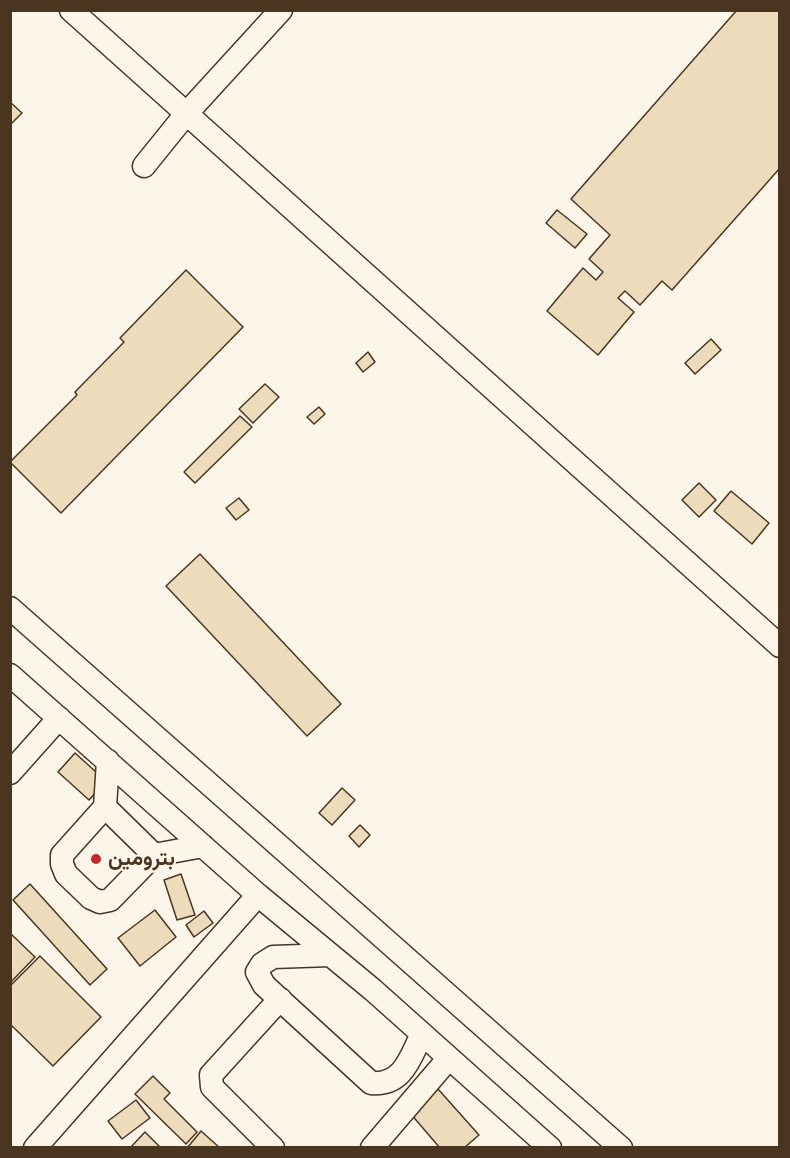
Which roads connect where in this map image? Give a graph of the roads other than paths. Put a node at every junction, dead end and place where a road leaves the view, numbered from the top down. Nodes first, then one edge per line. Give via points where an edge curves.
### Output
1 (71, 10) edge
2 (281, 10) edge
3 (186, 114) junction
4 (144, 166) dead end
5 (10, 608) edge
6 (780, 646) edge
7 (10, 675) edge
8 (59, 718) junction
9 (108, 761) junction
10 (10, 773) edge
11 (105, 807) junction
12 (203, 846) junction
13 (154, 855) junction
14 (258, 895) junction
15 (330, 955) junction
16 (280, 999) junction
17 (422, 1034) junction
18 (449, 1058) junction
19 (35, 1148) edge
20 (273, 1148) edge
21 (372, 1148) edge
22 (550, 1148) edge
23 (621, 1148) edge

1 - 3 street
2 - 3 street
3 - 4 street
3 - 6 street
5 - 23 street
7 - 8 street
8 - 9 street
8 - 10 street
9 - 11 street
9 - 12 street
11 - 13 street
11 - 13 street via 62,855 66,874 91,898 100,902 110,900
12 - 13 street
12 - 14 street
14 - 15 street
14 - 19 street
15 - 16 street via 273,957 262,964 257,972 264,985
15 - 17 street
16 - 17 street via 371,1083 384,1084 404,1070
16 - 20 street via 211,1075 212,1087
17 - 18 street
18 - 21 street
18 - 22 street

